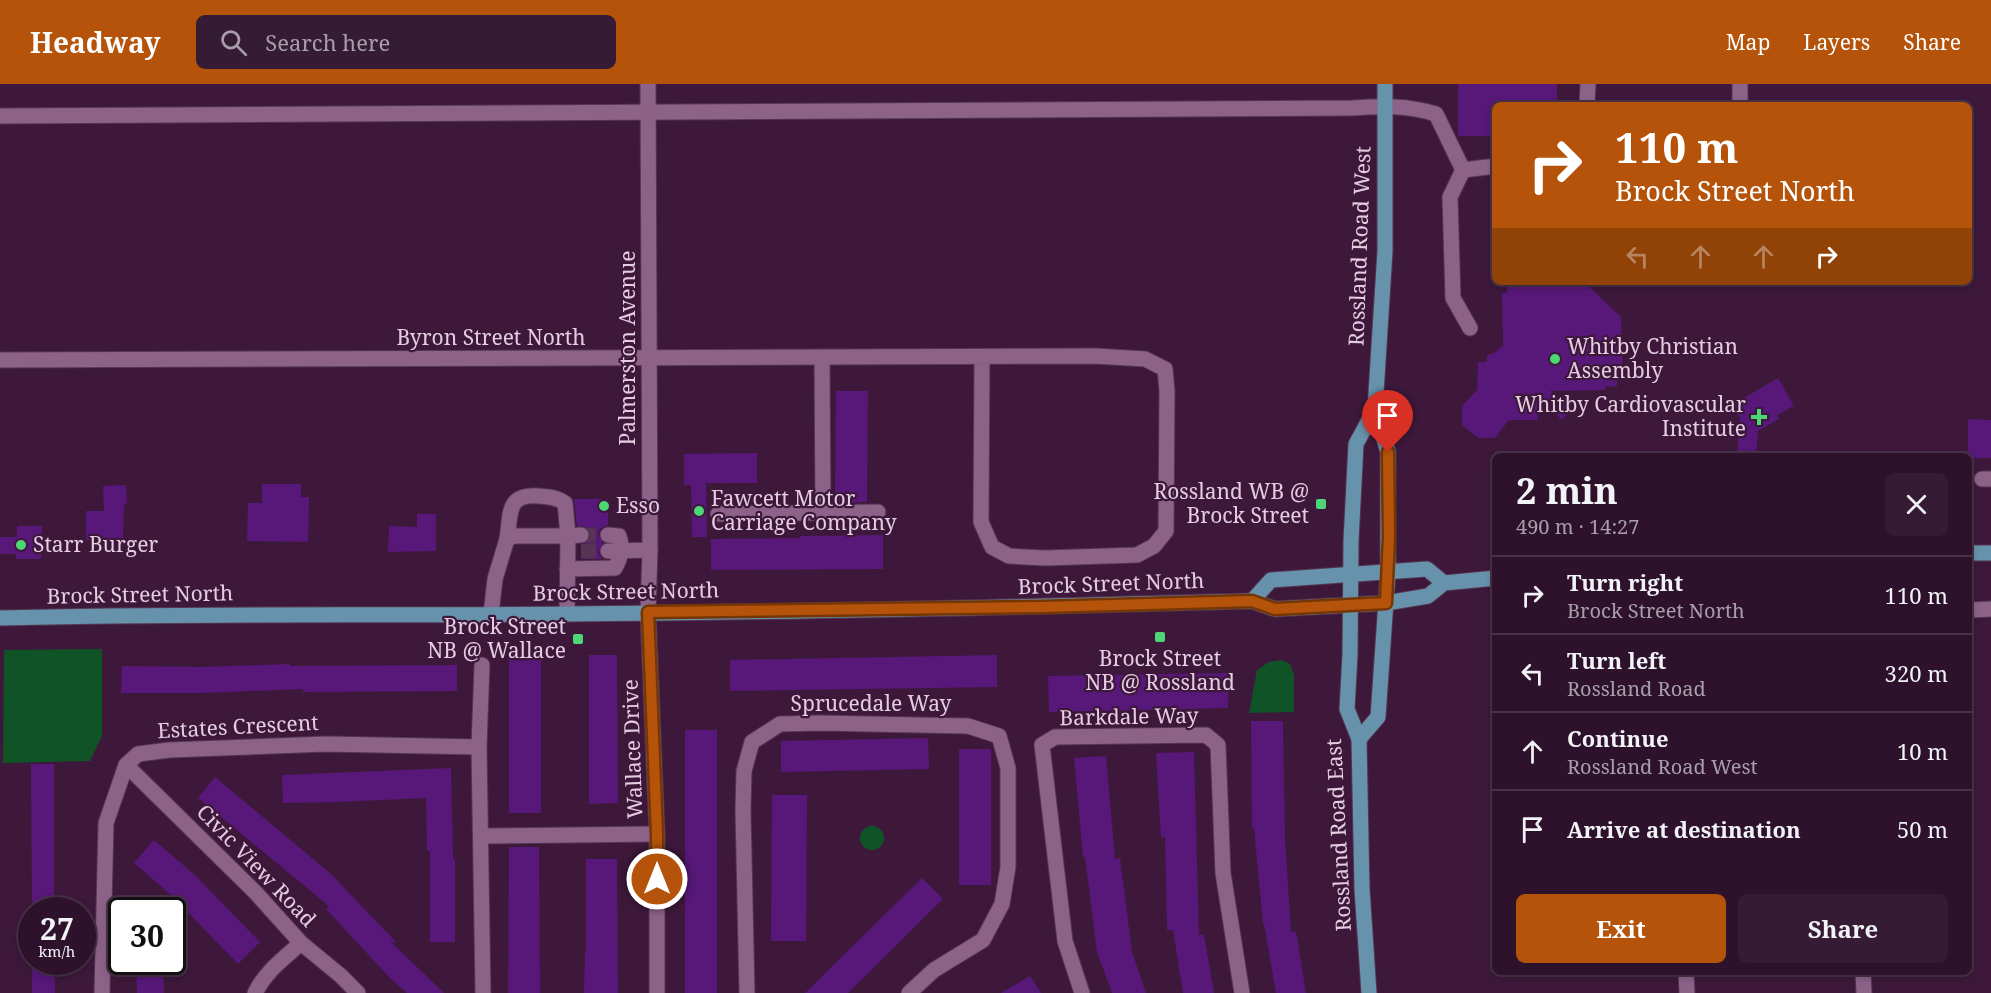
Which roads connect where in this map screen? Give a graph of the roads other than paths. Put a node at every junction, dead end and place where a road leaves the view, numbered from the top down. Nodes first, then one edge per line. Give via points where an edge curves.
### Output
1 (648, 84) edge
2 (1385, 84) edge
3 (1588, 84) edge
4 (1740, 84) edge
5 (1587, 102) edge
6 (1740, 102) edge
7 (1385, 106) junction
8 (648, 112) junction
9 (0, 116) edge
10 (1492, 166) edge
11 (1463, 170) junction
12 (1470, 328) dead end
13 (982, 357) junction
14 (650, 358) junction
15 (822, 358) junction
16 (0, 360) edge
17 (1375, 409) junction
18 (823, 512) junction
19 (878, 512) dead end
20 (718, 514) dead end
21 (608, 535) dead end
22 (507, 539) junction
23 (574, 543) junction
24 (650, 550) junction
25 (615, 551) junction
26 (1991, 553) edge
27 (1972, 554) edge
28 (567, 569) junction
29 (1388, 572) junction
30 (1350, 573) junction
31 (1492, 578) edge
32 (1444, 583) junction
33 (1252, 601) junction
34 (1386, 603) junction
35 (1349, 605) junction
36 (1991, 609) edge
37 (1972, 610) edge
38 (648, 612) junction
39 (491, 614) junction
40 (567, 614) junction
41 (0, 618) edge
42 (482, 664) dead end
43 (1359, 740) junction
44 (479, 747) junction
45 (126, 765) junction
46 (657, 834) junction
47 (482, 836) junction
48 (301, 944) junction
49 (1686, 975) edge
50 (1863, 975) edge
51 (102, 993) edge
52 (255, 993) edge
53 (358, 993) edge
54 (483, 993) edge
55 (657, 993) edge
56 (747, 993) edge
57 (909, 993) edge
58 (1082, 993) edge
59 (1242, 993) edge
60 (1369, 993) edge
61 (1686, 993) edge
62 (1864, 993) edge

1 - 8 street, Palmerston Avenue
2 - 7 main road, Rossland Road West
3 - 5 street
4 - 6 street
7 - 8 street
7 - 11 street via 1436,114
7 - 17 main road, Rossland Road West via 1385,251
8 - 9 street
8 - 14 street, Palmerston Avenue
10 - 11 street
11 - 12 street via 1450,197 1453,298
13 - 13 street, Byron Street North via 1145,359 1165,369 1166,531 1154,546 1137,555 1045,558 1009,556 992,547 981,522
13 - 15 street, Byron Street North
14 - 15 street, Byron Street North
14 - 16 street, Byron Street North
14 - 24 street, Palmerston Avenue
15 - 18 street
17 - 29 main road, Rossland Road West via 1388,452
17 - 30 main road, Rossland Road West via 1356,444
18 - 19 street
18 - 20 street
21 - 25 street via 619,536
22 - 23 street via 514,536
22 - 23 street via 513,505 527,495 556,497 565,503
22 - 39 street via 495,579
23 - 28 street
24 - 25 street
24 - 38 street, Palmerston Avenue
25 - 28 street via 615,568
26 - 27 main road
28 - 40 street
29 - 30 main road
29 - 32 main road via 1427,569
29 - 34 main road, Rossland Road West
30 - 33 main road via 1271,580
30 - 35 main road, Rossland Road East
31 - 32 main road, Brock Street North
32 - 34 main road, Brock Street North via 1428,597
33 - 35 main road, Brock Street North via 1275,609
33 - 38 main road, Brock Street North
34 - 35 main road, Brock Street North
34 - 43 main road via 1378,717
35 - 43 main road, Rossland Road East via 1347,709
36 - 37 street
38 - 40 main road, Brock Street North
38 - 46 street, Wallace Drive
39 - 40 main road, Brock Street North
39 - 41 main road, Brock Street North
42 - 44 street
43 - 60 main road, Rossland Road East
44 - 45 street, Estates Crescent via 326,744 169,750 138,754
44 - 47 street
45 - 48 street, Civic View Road via 256,893
45 - 51 street via 106,823
46 - 47 street
46 - 55 street, Wallace Drive
47 - 54 street
48 - 52 street via 273,967
48 - 53 street, Civic View Road
49 - 61 street
50 - 62 street
56 - 57 street, Sprucedale Way via 744,771 752,742 780,724 968,726 999,736 1008,768 1008,867 1002,904 982,940 934,970
58 - 59 street, Barkdale Way via 1065,941 1042,745 1055,737 1206,735 1218,745 1223,873

